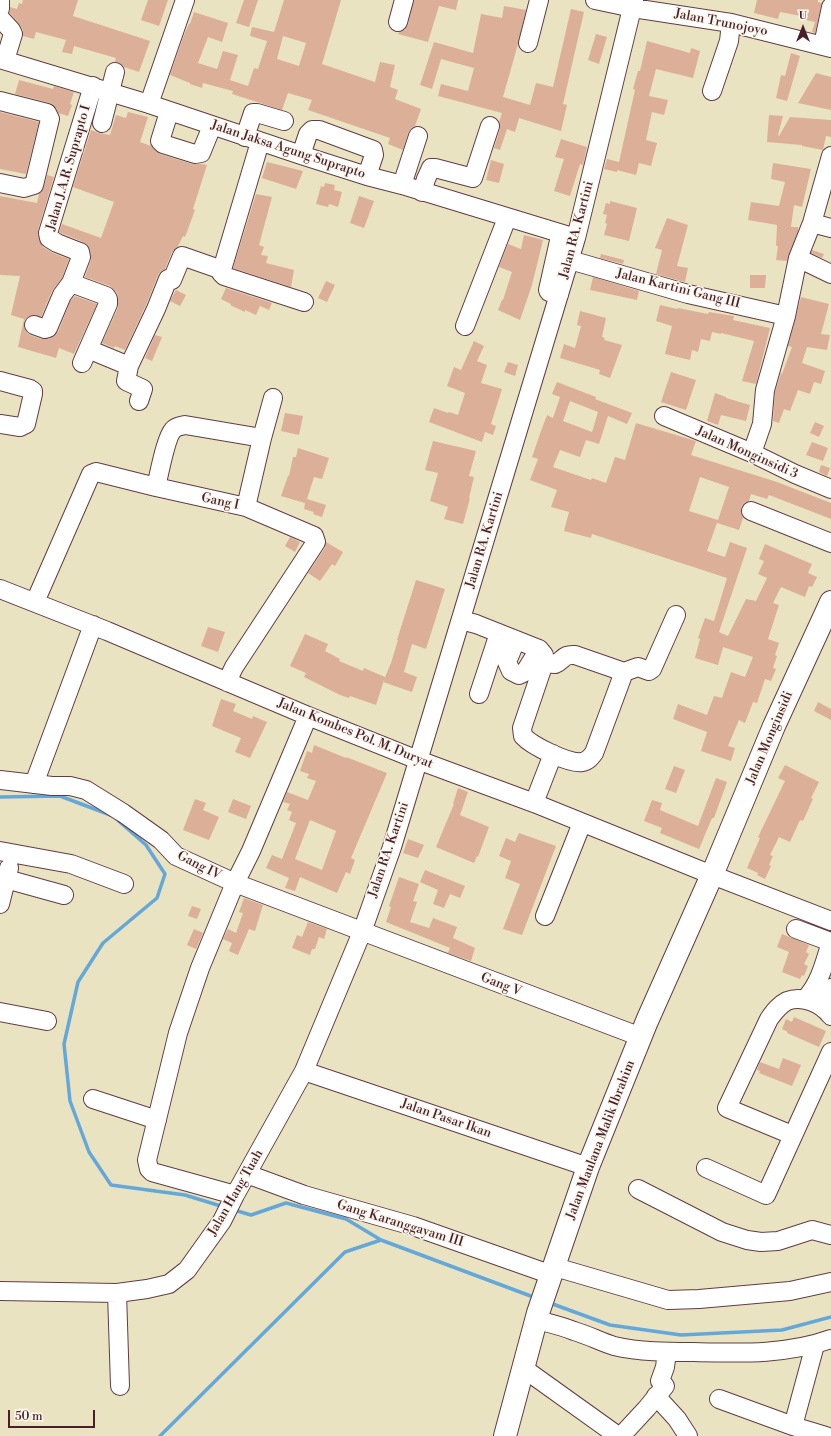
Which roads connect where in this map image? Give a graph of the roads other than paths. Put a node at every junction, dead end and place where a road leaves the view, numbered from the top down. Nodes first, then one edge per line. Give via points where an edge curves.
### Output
1 (0, 0) edge
2 (185, 0) edge
3 (404, 0) edge
4 (539, 0) edge
5 (595, 0) edge
6 (634, 4) edge
7 (831, 7) edge
8 (0, 9) edge
9 (0, 18) edge
10 (398, 22) dead end
11 (731, 23) junction
12 (528, 43) dead end
13 (827, 46) edge
14 (2, 59) edge
15 (116, 72) dead end
16 (93, 86) junction
17 (712, 91) dead end
18 (110, 92) junction
19 (0, 101) edge
20 (149, 104) junction
21 (169, 112) junction
22 (284, 121) dead end
23 (102, 123) dead end
24 (212, 126) junction
25 (490, 126) dead end
26 (418, 136) dead end
27 (253, 140) junction
28 (301, 156) junction
29 (830, 165) edge
30 (367, 176) junction
31 (473, 178) junction
32 (0, 183) edge
33 (402, 185) junction
34 (422, 192) junction
35 (464, 204) junction
36 (507, 218) junction
37 (812, 223) junction
38 (831, 228) edge
39 (568, 240) junction
40 (798, 258) junction
41 (222, 270) junction
42 (562, 270) junction
43 (831, 274) edge
44 (71, 283) junction
45 (304, 302) dead end
46 (786, 316) junction
47 (34, 326) dead end
48 (466, 326) dead end
49 (125, 377) junction
50 (0, 381) edge
51 (273, 398) dead end
52 (139, 401) dead end
53 (664, 416) dead end
54 (0, 424) edge
55 (262, 438) junction
56 (752, 453) junction
57 (156, 487) junction
58 (831, 489) edge
59 (246, 507) junction
60 (751, 511) dead end
61 (831, 543) edge
62 (0, 588) edge
63 (35, 602) junction
64 (831, 602) edge
65 (676, 615) dead end
66 (461, 620) junction
67 (93, 625) junction
68 (499, 633) junction
69 (516, 640) junction
70 (542, 656) junction
71 (624, 672) junction
72 (227, 682) junction
73 (478, 694) dead end
74 (308, 716) junction
75 (553, 754) junction
76 (418, 760) junction
77 (0, 780) edge
78 (34, 784) junction
79 (534, 803) junction
80 (582, 822) junction
81 (6, 852) edge
82 (712, 875) junction
83 (6, 879) junction
84 (235, 883) junction
85 (124, 884) dead end
86 (64, 895) dead end
87 (0, 904) edge
88 (545, 916) dead end
89 (831, 921) edge
90 (796, 928) dead end
91 (362, 932) junction
92 (831, 942) edge
93 (831, 988) edge
94 (805, 999) junction
95 (0, 1012) edge
96 (828, 1013) edge
97 (47, 1021) dead end
98 (641, 1037) junction
99 (831, 1052) edge
100 (304, 1071) junction
101 (93, 1099) dead end
102 (157, 1120) junction
103 (792, 1135) junction
104 (588, 1167) junction
105 (706, 1168) dead end
106 (247, 1174) junction
107 (638, 1189) dead end
108 (233, 1198) junction
109 (831, 1235) edge
110 (553, 1273) junction
111 (831, 1282) edge
112 (0, 1291) edge
113 (117, 1293) junction
114 (537, 1316) junction
115 (823, 1346) edge
116 (667, 1352) junction
117 (523, 1368) junction
118 (120, 1386) dead end
119 (656, 1396) junction
120 (719, 1399) dead end
121 (793, 1426) junction
122 (505, 1436) edge
123 (619, 1436) edge
124 (688, 1436) edge
125 (826, 1436) edge

1 - 8 street
2 - 20 street
3 - 10 street
4 - 12 street
5 - 6 street, Jalan Trunojoyo
6 - 11 street, Jalan Trunojoyo
6 - 39 street, Jalan RA. Kartini
7 - 13 street
9 - 14 street via 13,34
11 - 13 street, Jalan Trunojoyo
11 - 17 street via 729,41
14 - 16 street, Jalan Jaksa Agung Suprapto
15 - 18 street
16 - 18 street, Jalan Jaksa Agung Suprapto
16 - 44 street, Jalan J.A.R. Suprapto I via 48,233 49,238 57,243 80,252
18 - 20 street, Jalan Jaksa Agung Suprapto
18 - 23 street
19 - 32 street via 47,113 50,120 34,185 24,188
20 - 21 street, Jalan Jaksa Agung Suprapto
21 - 24 street, Jalan Jaksa Agung Suprapto
21 - 24 street via 160,141 163,144 195,154 201,153
22 - 27 street via 253,113
24 - 27 street, Jalan Jaksa Agung Suprapto
25 - 31 street
26 - 33 street
27 - 28 street, Jalan Jaksa Agung Suprapto
27 - 41 street
28 - 30 street, Jalan Jaksa Agung Suprapto
28 - 30 street via 308,134 312,130 319,130 373,150 374,155
29 - 37 street
30 - 33 street, Jalan Jaksa Agung Suprapto
31 - 34 street via 431,168
31 - 35 street
33 - 34 street, Jalan Jaksa Agung Suprapto
34 - 35 street, Jalan Jaksa Agung Suprapto
35 - 36 street, Jalan Jaksa Agung Suprapto
36 - 39 street, Jalan Jaksa Agung Suprapto
36 - 48 street
37 - 38 street
37 - 40 street
39 - 42 street, Jalan RA. Kartini
40 - 43 street
40 - 46 street
41 - 45 street via 224,276
41 - 49 street via 182,256 172,280 168,279
42 - 46 street, Jalan Kartini Gang III
42 - 66 street, Jalan RA. Kartini via 559,295
44 - 47 street, Jalan J.A.R. Suprapto I via 62,295 48,328
44 - 49 street via 108,299 85,356
46 - 56 street via 765,390 762,424
49 - 52 street via 143,389
50 - 54 street via 30,389 33,394 26,424 20,427
51 - 55 street
53 - 56 street, Jalan Monginsidi 3
55 - 57 street via 178,426 172,430 168,441
55 - 59 street
56 - 58 street, Jalan Monginsidi 3
57 - 59 street, Gang I
57 - 63 street, Gang I via 96,472 91,474
59 - 72 street, Gang I via 314,536 316,542 234,667
60 - 61 street
62 - 63 street, Jalan Kombes Pol. M. Duryat
63 - 67 street, Jalan Kombes Pol. M. Duryat
64 - 82 main road, Jalan Monginsidi via 774,726
65 - 71 street via 652,669 649,671 638,667
66 - 68 street
66 - 76 street, Jalan RA. Kartini
67 - 72 street, Jalan Kombes Pol. M. Duryat
67 - 78 street
68 - 69 street
68 - 73 street
69 - 70 street
69 - 70 street via 507,662 511,671 519,675
70 - 71 street via 555,664 564,656 575,655
70 - 75 street via 522,728 523,736 529,742
71 - 75 street via 590,759 574,761
72 - 74 street, Jalan Kombes Pol. M. Duryat
74 - 76 street, Jalan Kombes Pol. M. Duryat
74 - 84 street
75 - 79 street
76 - 79 street, Jalan Kombes Pol. M. Duryat
76 - 91 street, Jalan RA. Kartini via 392,847
77 - 78 street, Gang IV
78 - 84 street, Gang IV via 70,786 93,794 161,840 176,856
79 - 80 street, Jalan Kombes Pol. M. Duryat
80 - 82 street, Jalan Kombes Pol. M. Duryat
80 - 88 street
81 - 83 street
81 - 85 street via 71,864
82 - 89 street, Jalan Kombes Pol. M. Duryat
82 - 98 main road, Jalan Maulana Malik Ibrahim
83 - 86 street
83 - 87 street
84 - 91 street, Gang IV
84 - 102 street via 200,968 178,1033
90 - 92 street
91 - 98 street, Gang V
91 - 100 street, Jalan RA. Kartini
92 - 94 street via 822,971
93 - 96 street via 825,1002
94 - 96 street
94 - 103 street via 787,1001 779,1006 769,1019 727,1108
95 - 97 street
98 - 104 main road, Jalan Maulana Malik Ibrahim
99 - 103 street
100 - 104 street, Jalan Pasar Ikan
100 - 106 street, Jalan Hang Tuah
101 - 102 street
102 - 108 street via 147,1160 149,1169
103 - 105 street via 766,1195
104 - 110 main road, Jalan Maulana Malik Ibrahim
106 - 108 street, Jalan Hang Tuah
106 - 110 street, Gang Karanggayam III via 304,1195 414,1226
107 - 109 street via 722,1232 747,1240 778,1241 812,1230
108 - 113 street, Jalan Hang Tuah via 222,1221 187,1270 169,1284
110 - 111 street, Gang Karanggayam III via 668,1300 790,1291
110 - 114 main road, Jalan Maulana Malik Ibrahim
112 - 113 street, Jalan Hang Tuah
113 - 118 street
114 - 116 street via 614,1346
114 - 117 main road, Jalan Maulana Malik Ibrahim
115 - 116 street via 740,1353
115 - 121 street
116 - 119 street via 660,1381 665,1385
117 - 122 main road, Jalan Maulana Malik Ibrahim
117 - 123 street
119 - 123 street
119 - 124 street via 677,1419
120 - 121 street
121 - 125 street

